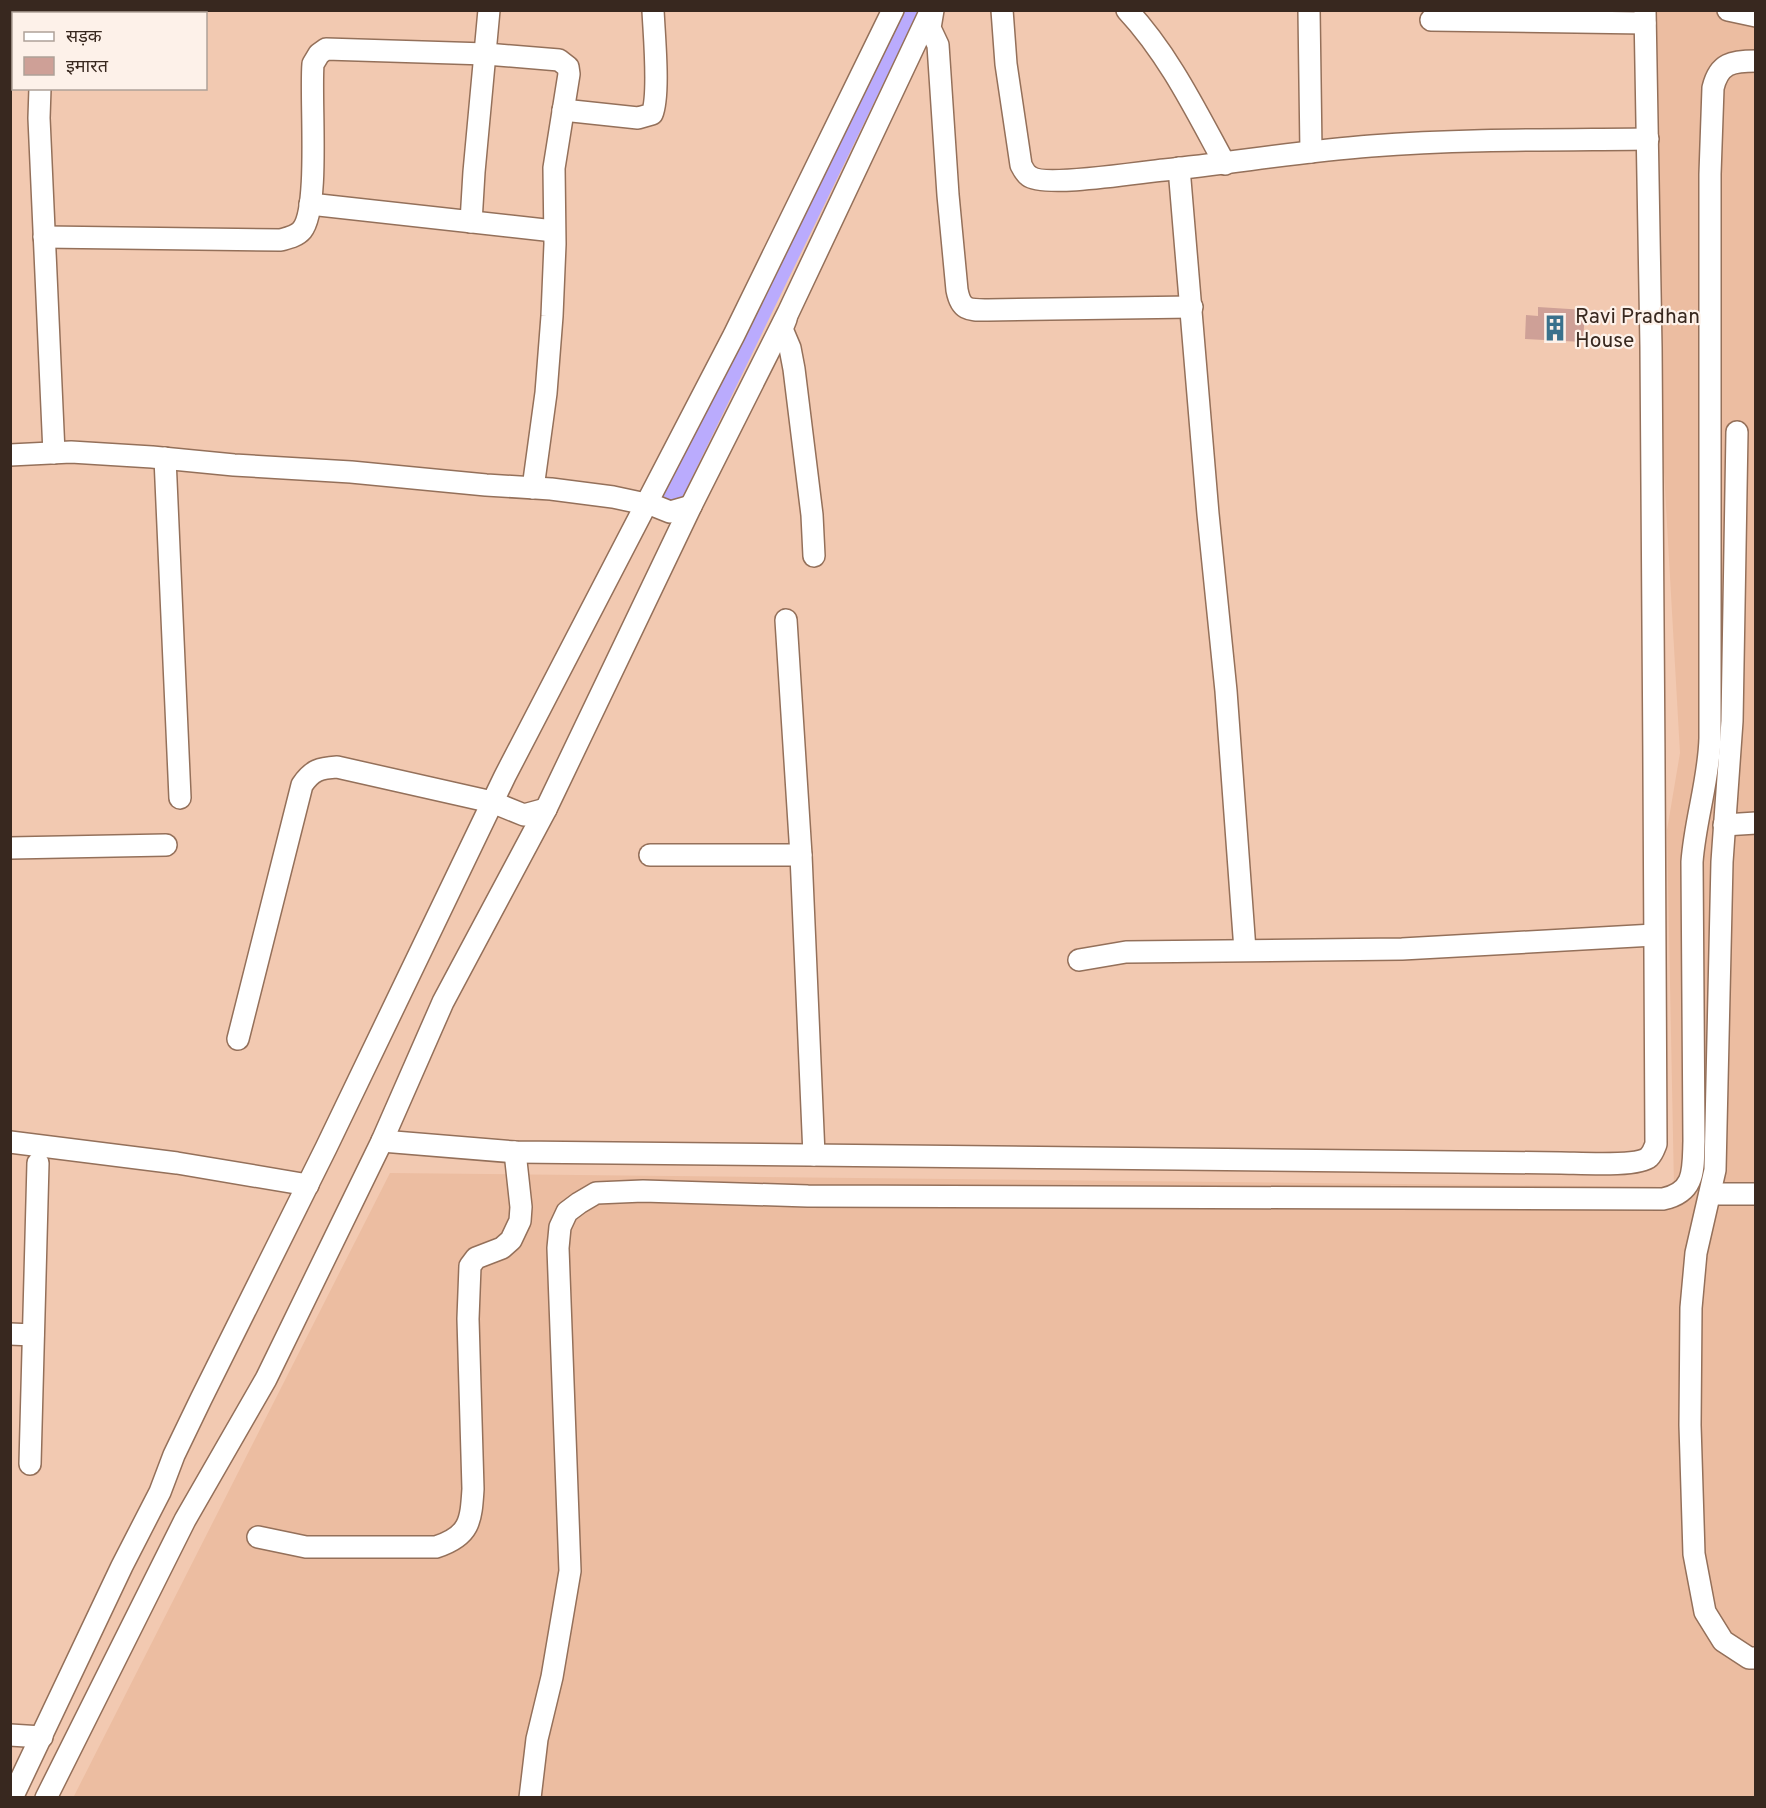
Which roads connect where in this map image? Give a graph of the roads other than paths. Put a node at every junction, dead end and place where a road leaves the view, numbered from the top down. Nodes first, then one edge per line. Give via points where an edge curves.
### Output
1 (489, 10) edge
2 (653, 10) edge
3 (932, 10) edge
4 (1002, 10) edge
5 (1127, 10) edge
6 (1309, 10) edge
7 (1728, 10) edge
8 (889, 12) edge
9 (1755, 16) edge
10 (1645, 17) edge
11 (1431, 20) dead end
12 (486, 54) junction
13 (1755, 61) edge
14 (40, 90) edge
15 (563, 110) junction
16 (1648, 139) junction
17 (1311, 152) junction
18 (1225, 164) junction
19 (1179, 168) junction
20 (310, 204) junction
21 (471, 222) junction
22 (554, 231) junction
23 (44, 237) junction
24 (1192, 307) junction
25 (788, 313) junction
26 (1737, 432) dead end
27 (54, 453) junction
28 (10, 455) edge
29 (165, 458) junction
30 (533, 488) junction
31 (691, 506) junction
32 (657, 507) junction
33 (814, 556) dead end
34 (786, 620) dead end
35 (180, 798) dead end
36 (497, 804) junction
37 (546, 809) junction
38 (1755, 823) edge
39 (1724, 825) junction
40 (166, 845) dead end
41 (10, 848) edge
42 (650, 855) dead end
43 (801, 855) junction
44 (1654, 935) junction
45 (1245, 950) junction
46 (1079, 960) dead end
47 (238, 1039) dead end
48 (382, 1141) junction
49 (10, 1142) edge
50 (515, 1152) junction
51 (814, 1155) junction
52 (38, 1162) dead end
53 (308, 1185) junction
54 (1711, 1194) junction
55 (1755, 1194) edge
56 (10, 1334) edge
57 (33, 1335) junction
58 (30, 1464) dead end
59 (153, 1506) junction
60 (185, 1520) junction
61 (258, 1537) dead end
62 (1755, 1658) edge
63 (10, 1735) edge
64 (42, 1737) junction
65 (12, 1797) edge
66 (46, 1797) edge
67 (530, 1797) edge

1 - 12 street
2 - 15 street via 652,114 638,118
3 - 24 street via 930,28 938,45 957,290 963,307
3 - 25 street
4 - 19 street via 1017,142 1021,165 1029,176 1054,181
5 - 18 street via 1161,53
6 - 17 street
7 - 9 street
8 - 32 street via 734,335
10 - 11 street
10 - 16 street
12 - 15 street via 549,58 565,63 569,74
12 - 20 street via 336,49 319,54 312,74
12 - 21 street
13 - 67 street via 1731,63 1722,68 1716,75 1711,110 1710,764 1692,862 1694,1141 1690,1180 1685,1190 1663,1198 1617,1199 596,1193 567,1212 560,1227 570,1571 537,1739
14 - 23 street
15 - 22 street via 554,168
16 - 17 street via 1447,143
16 - 44 street
17 - 18 street
18 - 19 street
19 - 24 street
20 - 21 street
20 - 23 street via 302,230 281,240
21 - 22 street
22 - 30 street via 546,393
23 - 27 street
24 - 45 street
25 - 31 street
25 - 33 street via 782,329 794,369
26 - 39 street via 1732,722
27 - 28 street
27 - 29 street
29 - 30 street
29 - 35 street
30 - 32 street via 613,497
31 - 32 street
31 - 37 street
32 - 36 street
34 - 43 street
36 - 37 street via 524,815
36 - 47 street via 337,767 318,768 309,774 302,785
36 - 53 street
37 - 48 street via 443,1002
38 - 39 street
39 - 54 street via 1716,1170
40 - 41 street
42 - 43 street
43 - 51 street
44 - 45 street via 1402,949
44 - 51 street via 1656,1144 1649,1158 1641,1161
45 - 46 street via 1126,952
48 - 50 street
48 - 60 street via 266,1379
49 - 53 street
50 - 51 street
50 - 61 street via 519,1221 511,1240 476,1258 470,1266 473,1489 472,1514 461,1535 436,1547 306,1547
52 - 57 street
53 - 59 street via 201,1399
54 - 55 street
54 - 62 street via 1696,1253 1691,1308 1694,1554 1705,1612 1723,1641
56 - 57 street
57 - 58 street
59 - 60 street
59 - 64 street
60 - 66 street
63 - 64 street
64 - 65 street

